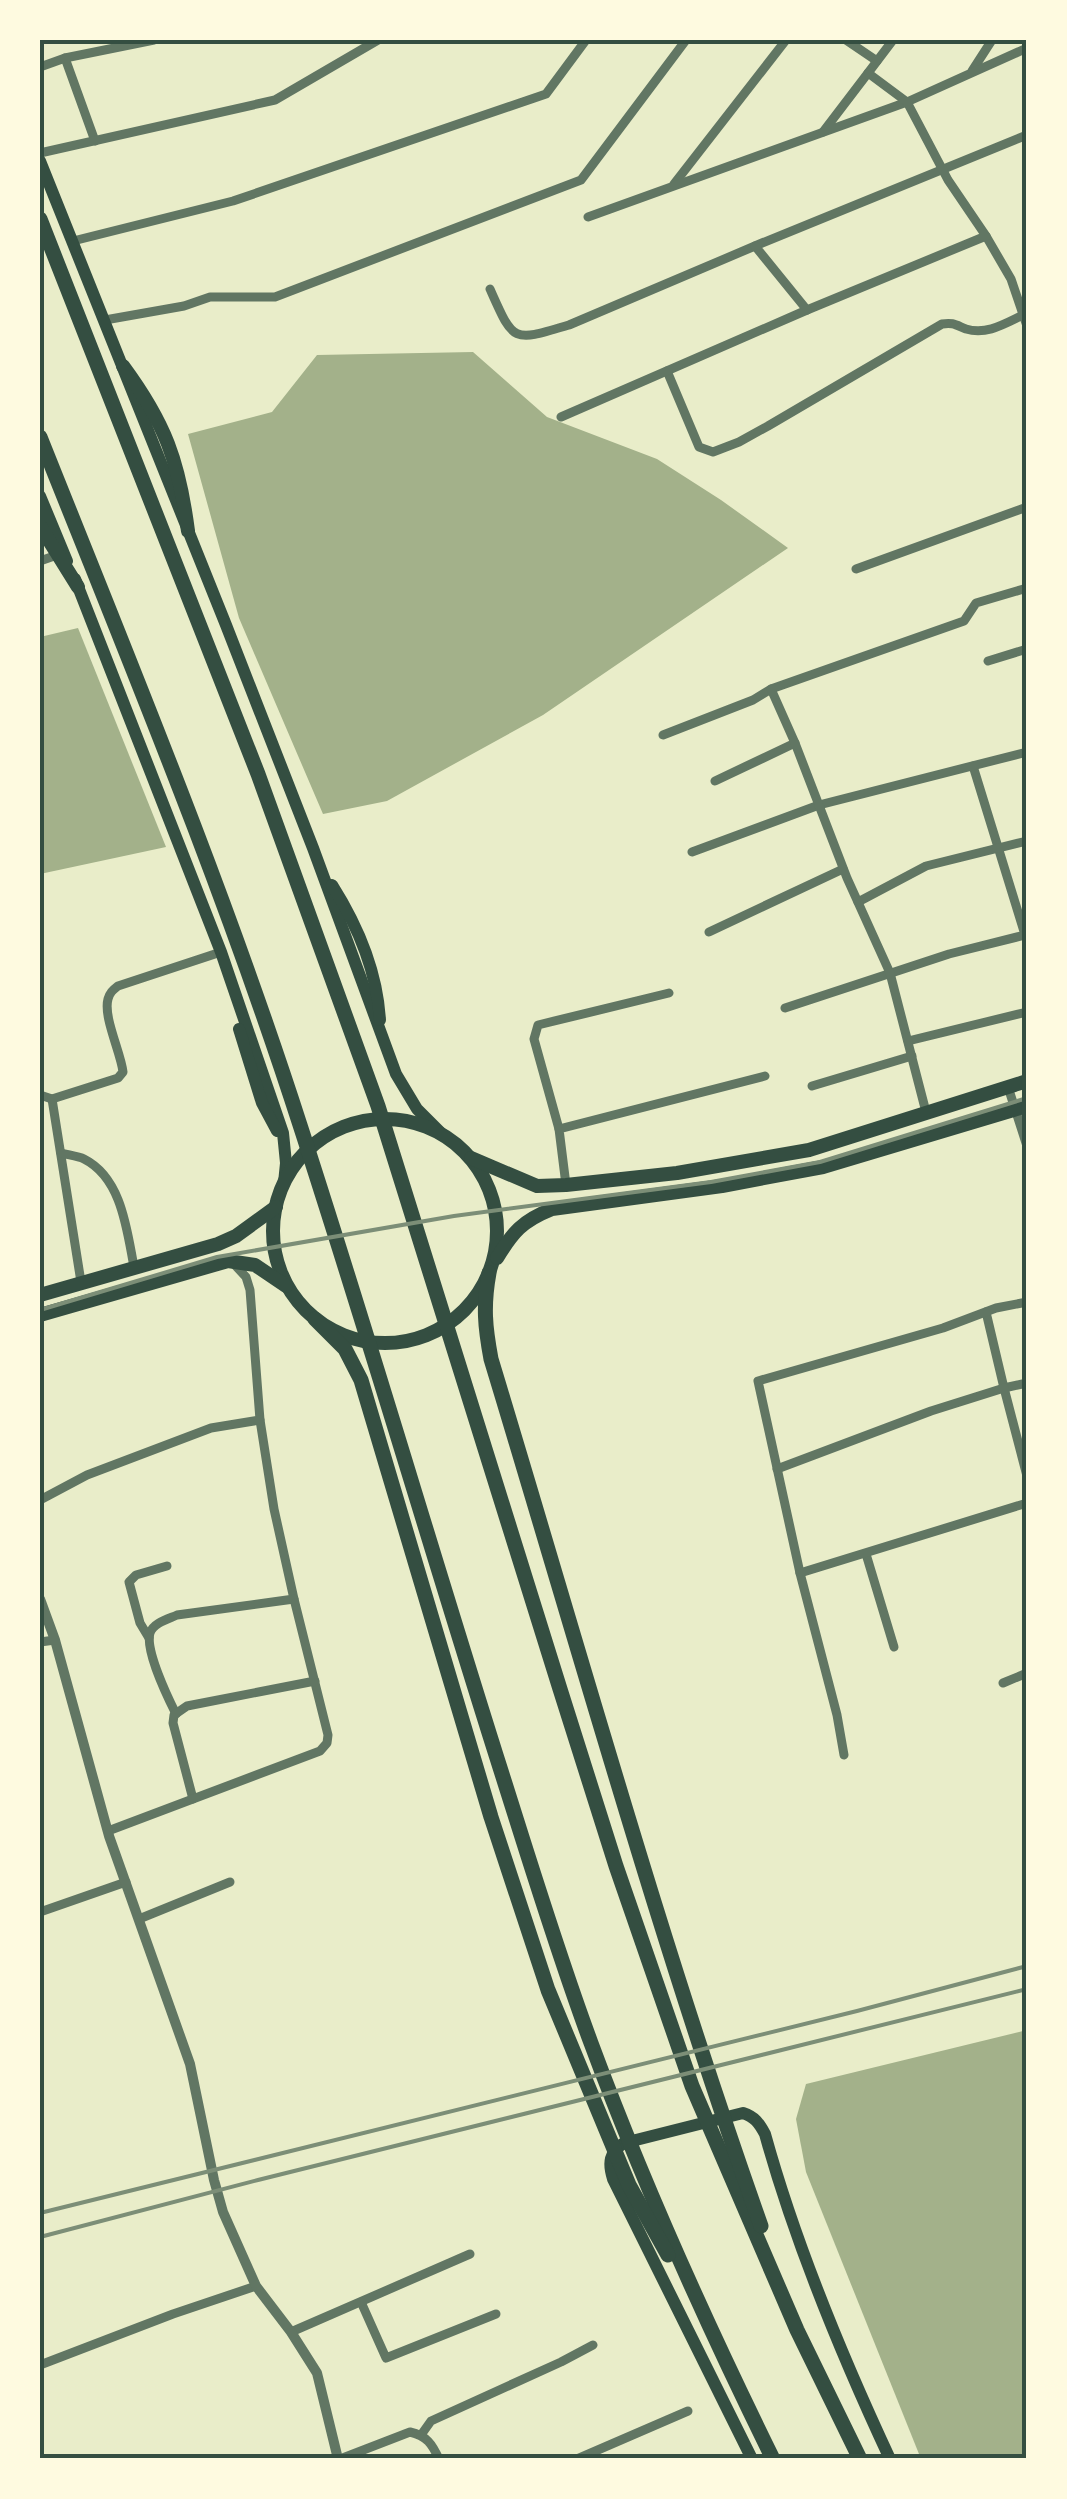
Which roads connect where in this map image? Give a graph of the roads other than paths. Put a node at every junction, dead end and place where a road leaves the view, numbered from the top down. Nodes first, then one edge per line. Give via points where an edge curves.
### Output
1 (154, 40) edge
2 (378, 40) edge
3 (586, 40) edge
4 (686, 40) edge
5 (786, 40) edge
6 (846, 40) edge
7 (893, 40) edge
8 (992, 40) edge
9 (1027, 48) edge
10 (65, 58) junction
11 (877, 62) junction
12 (40, 67) edge
13 (868, 73) junction
14 (970, 73) junction
15 (908, 102) junction
16 (823, 132) junction
17 (1027, 136) edge
18 (95, 141) junction
19 (40, 153) edge
20 (40, 161) edge
21 (942, 170) junction
22 (672, 187) junction
23 (62, 215) junction
24 (588, 217) dead end
25 (40, 222) edge
26 (986, 236) junction
27 (73, 241) junction
28 (755, 246) junction
29 (490, 289) dead end
30 (806, 310) junction
31 (1022, 315) junction
32 (105, 320) junction
33 (1027, 326) edge
34 (123, 366) joint
35 (667, 371) junction
36 (561, 417) dead end
37 (40, 437) edge
38 (40, 496) edge
39 (1027, 507) edge
40 (40, 526) edge
41 (188, 531) joint
42 (57, 555) junction
43 (40, 561) edge
44 (856, 569) dead end
45 (78, 586) junction
46 (1027, 588) edge
47 (1027, 649) edge
48 (988, 661) dead end
49 (771, 690) junction
50 (663, 735) dead end
51 (795, 743) junction
52 (1027, 752) edge
53 (973, 766) junction
54 (715, 781) dead end
55 (819, 806) junction
56 (1027, 840) edge
57 (998, 847) junction
58 (692, 852) dead end
59 (844, 869) junction
60 (858, 902) junction
61 (709, 932) dead end
62 (1026, 938) edge
63 (221, 952) junction
64 (890, 973) junction
65 (669, 992) dead end
66 (785, 1008) dead end
67 (1027, 1012) edge
68 (908, 1041) junction
69 (912, 1056) junction
70 (765, 1076) dead end
71 (1027, 1081) edge
72 (812, 1086) dead end
73 (1008, 1088) junction
74 (40, 1096) edge
75 (52, 1099) junction
76 (1021, 1108) edge
77 (926, 1112) junction
78 (559, 1129) junction
79 (443, 1135) junction
80 (1027, 1146) edge
81 (60, 1153) junction
82 (470, 1158) junction
83 (284, 1183) junction
84 (566, 1185) junction
85 (276, 1207) junction
86 (228, 1261) junction
87 (134, 1267) junction
88 (491, 1269) junction
89 (81, 1282) junction
90 (287, 1286) junction
91 (40, 1295) edge
92 (1027, 1302) edge
93 (986, 1312) junction
94 (40, 1315) edge
95 (315, 1319) junction
96 (1027, 1383) edge
97 (1004, 1388) junction
98 (260, 1420) junction
99 (778, 1469) junction
100 (1027, 1476) edge
101 (40, 1500) edge
102 (1027, 1503) edge
103 (866, 1554) junction
104 (167, 1566) dead end
105 (800, 1573) junction
106 (40, 1599) edge
107 (294, 1599) junction
108 (149, 1638) junction
109 (55, 1640) junction
110 (40, 1642) edge
111 (894, 1648) dead end
112 (1027, 1673) edge
113 (315, 1681) junction
114 (1002, 1683) dead end
115 (176, 1714) junction
116 (844, 1755) dead end
117 (192, 1799) junction
118 (108, 1832) junction
119 (126, 1882) junction
120 (230, 1882) dead end
121 (40, 1912) edge
122 (139, 1919) junction
123 (470, 2254) dead end
124 (256, 2286) junction
125 (361, 2302) junction
126 (701, 2310) junction
127 (496, 2314) dead end
128 (791, 2315) junction
129 (291, 2332) junction
130 (593, 2345) dead end
131 (40, 2364) edge
132 (688, 2411) dead end
133 (421, 2435) junction
134 (339, 2459) edge
135 (439, 2459) edge
136 (577, 2459) edge
137 (752, 2459) edge
138 (773, 2459) edge
139 (860, 2459) edge
140 (890, 2459) edge

1 - 10 street
2 - 18 street via 274,100
3 - 27 street via 546,94 233,200
4 - 32 street via 580,180 276,298 210,297
5 - 22 street
6 - 11 street
7 - 11 street
8 - 14 street
9 - 14 street
10 - 12 street
10 - 18 street
11 - 13 street
13 - 15 street
13 - 16 street
14 - 15 street
15 - 16 street
15 - 21 street
16 - 22 street
17 - 21 street
18 - 19 street
20 - 23 main road
21 - 26 street
21 - 28 street
22 - 24 street
23 - 25 street
23 - 27 main road
25 - 128 highway via 251,756 354,1038 650,1965 692,2086
26 - 30 street
26 - 31 street
27 - 32 main road
28 - 29 street via 569,325 524,336 512,333
28 - 30 street
30 - 35 street
31 - 33 street
31 - 35 street via 981,331 942,324 713,452 699,447
32 - 34 main road
34 - 41 highway via 167,440
35 - 36 street
37 - 126 highway via 239,947 576,2002
38 - 45 main road
39 - 44 street
40 - 42 highway
41 - 79 main road via 381,1036 407,1095
42 - 43 street
42 - 45 highway
45 - 63 main road
46 - 49 street via 976,603 964,621
47 - 48 street
49 - 50 street
49 - 51 street
51 - 54 street
51 - 55 street
52 - 53 street
53 - 55 street
53 - 57 street
55 - 58 street
55 - 59 street
56 - 57 street
57 - 60 street via 926,866
57 - 62 street
59 - 60 street
59 - 61 street
60 - 64 street
62 - 64 street
63 - 75 street via 111,992 108,1012 124,1072
63 - 83 main road via 257,1088 284,1142
64 - 66 street
64 - 68 street
65 - 78 street via 538,1026 534,1039
67 - 68 street
68 - 69 street
69 - 72 street
69 - 77 street
70 - 78 street
71 - 73 highway
73 - 76 street
73 - 77 highway
74 - 75 street
75 - 81 street
76 - 80 street
76 - 88 highway via 823,1167 552,1209 512,1232
77 - 84 highway via 809,1150
78 - 84 street
79 - 82 highway
79 - 83 highway via 410,1122 358,1123 311,1148
81 - 87 street via 84,1159 103,1174 122,1210
81 - 89 street
82 - 84 highway via 537,1186
82 - 88 highway via 493,1198 497,1244
83 - 85 highway
85 - 87 highway via 227,1240
85 - 90 highway via 274,1248
86 - 90 highway via 255,1266
86 - 94 highway
86 - 98 street via 250,1290
87 - 89 highway
88 - 95 highway via 460,1314 409,1340 351,1338
88 - 128 highway via 484,1300 491,1359 665,1942
89 - 91 highway
90 - 95 highway
92 - 93 street
93 - 97 street
93 - 99 street via 758,1380
95 - 126 highway via 345,1349 361,1380 548,1990 628,2185
96 - 97 street
97 - 99 street
97 - 100 street
98 - 101 street via 211,1428
98 - 107 street
99 - 105 street
102 - 103 street
103 - 105 street
103 - 111 street
104 - 108 street via 129,1582
105 - 116 street
106 - 109 street
107 - 108 street via 177,1615
107 - 113 street
108 - 115 street
109 - 110 street
109 - 118 street
112 - 114 street
113 - 115 street via 187,1706
113 - 117 street via 328,1735 320,1751
115 - 117 street
117 - 118 street
118 - 119 street
119 - 121 street
119 - 122 street
120 - 122 street
122 - 124 street via 194,2075 220,2202
123 - 125 street
124 - 129 street
124 - 131 street
125 - 127 street via 386,2358
125 - 129 street
126 - 138 highway
128 - 139 highway
129 - 134 street via 316,2373
130 - 133 street via 431,2421
132 - 136 street
133 - 134 street via 410,2432
133 - 135 street
137 - 140 main road via 609,2167 624,2143 743,2114 765,2134 828,2318

